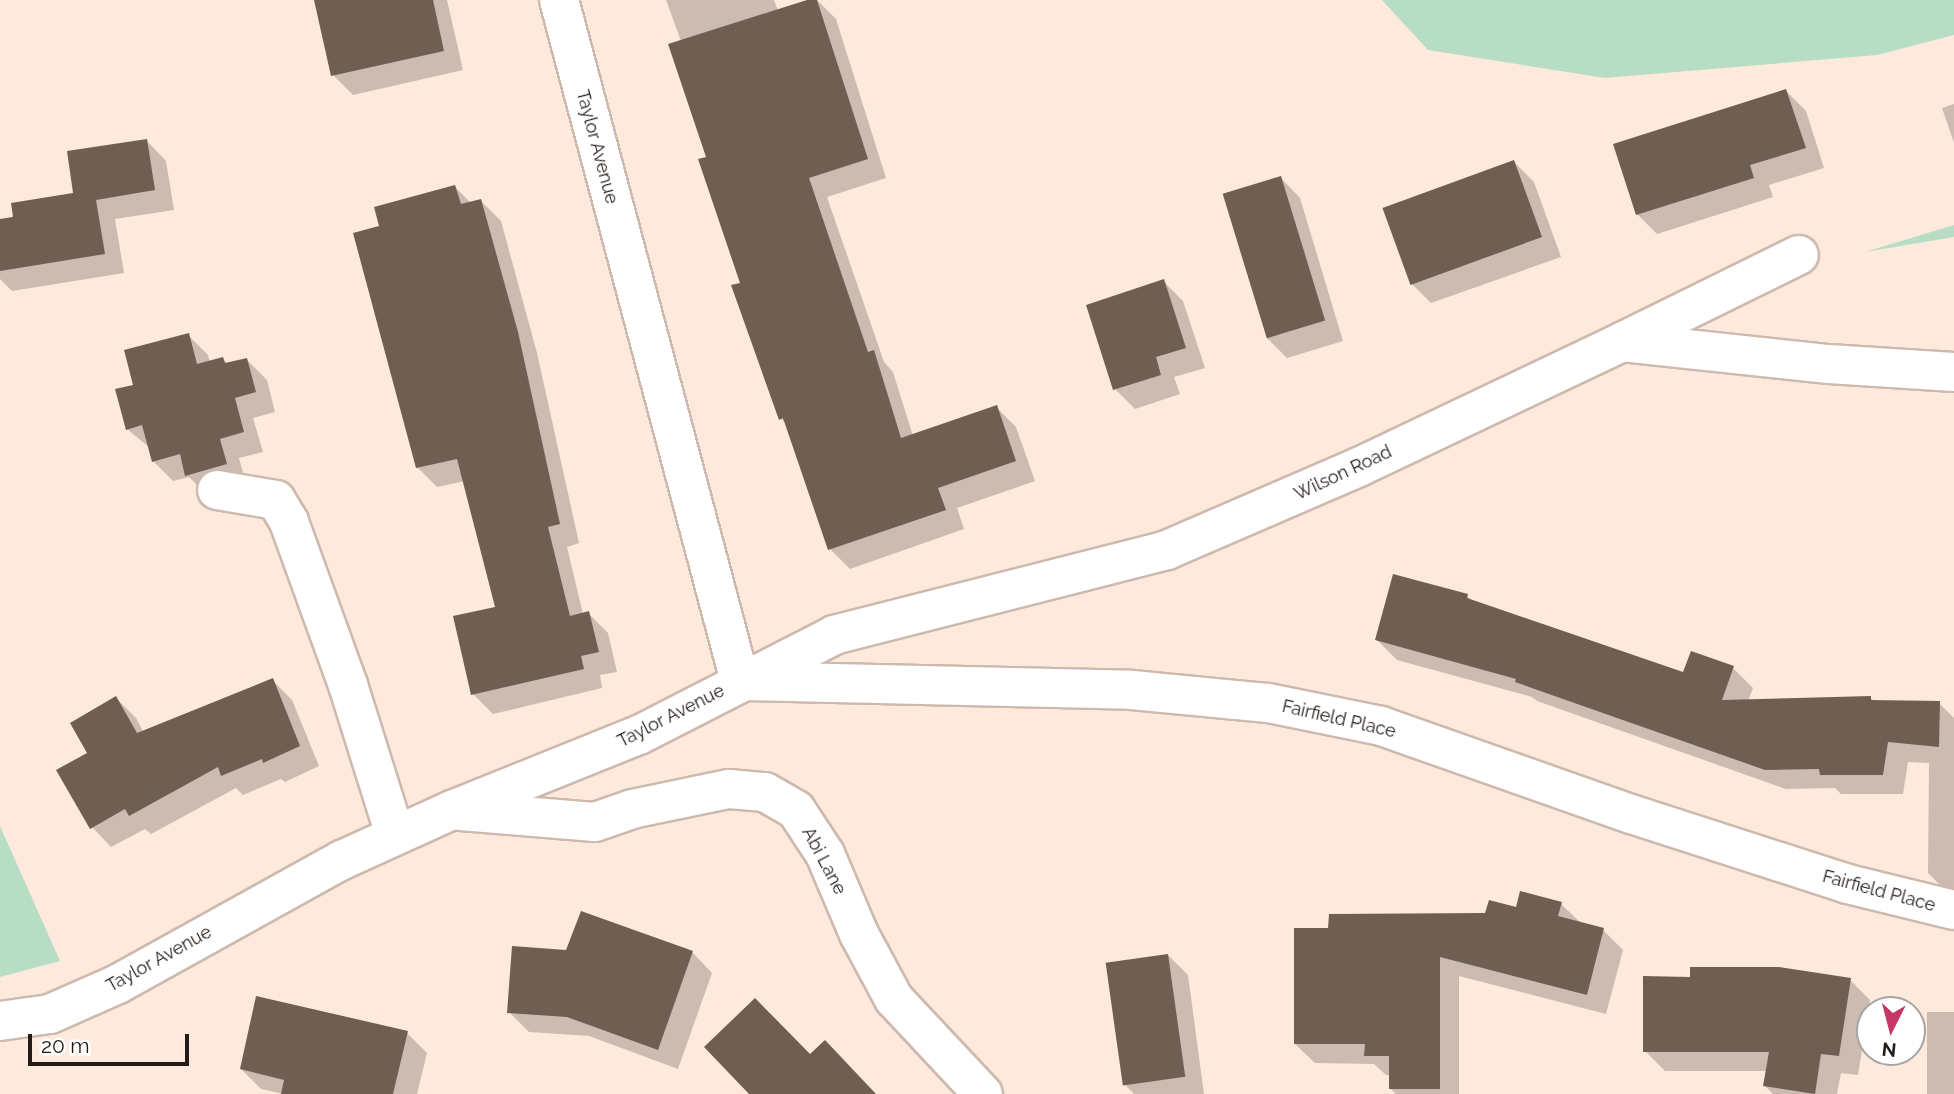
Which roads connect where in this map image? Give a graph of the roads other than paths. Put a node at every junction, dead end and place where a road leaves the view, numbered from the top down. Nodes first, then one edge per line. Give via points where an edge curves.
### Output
1 (559, 0) edge
2 (1798, 255) dead end
3 (1622, 342) junction
4 (1954, 372) edge
5 (217, 490) dead end
6 (740, 681) junction
7 (452, 810) junction
8 (395, 835) junction
9 (1954, 910) edge
10 (0, 1021) edge
11 (983, 1094) edge

1 - 6 street, Taylor Avenue
2 - 3 street, Wilson Road
3 - 4 street
3 - 6 street, Wilson Road via 1359,467 1167,550 834,635
5 - 8 street via 276,500 289,522 348,685
6 - 7 street, Taylor Avenue via 639,735
6 - 9 street, Fairfield Place via 1132,690 1268,703 1381,726 1848,884
7 - 8 street, Taylor Avenue
7 - 11 street, Abi Lane via 595,822 632,809 729,789 765,792 796,810 825,853 859,934 894,999
8 - 10 street, Taylor Avenue via 296,883 118,984 50,1014

